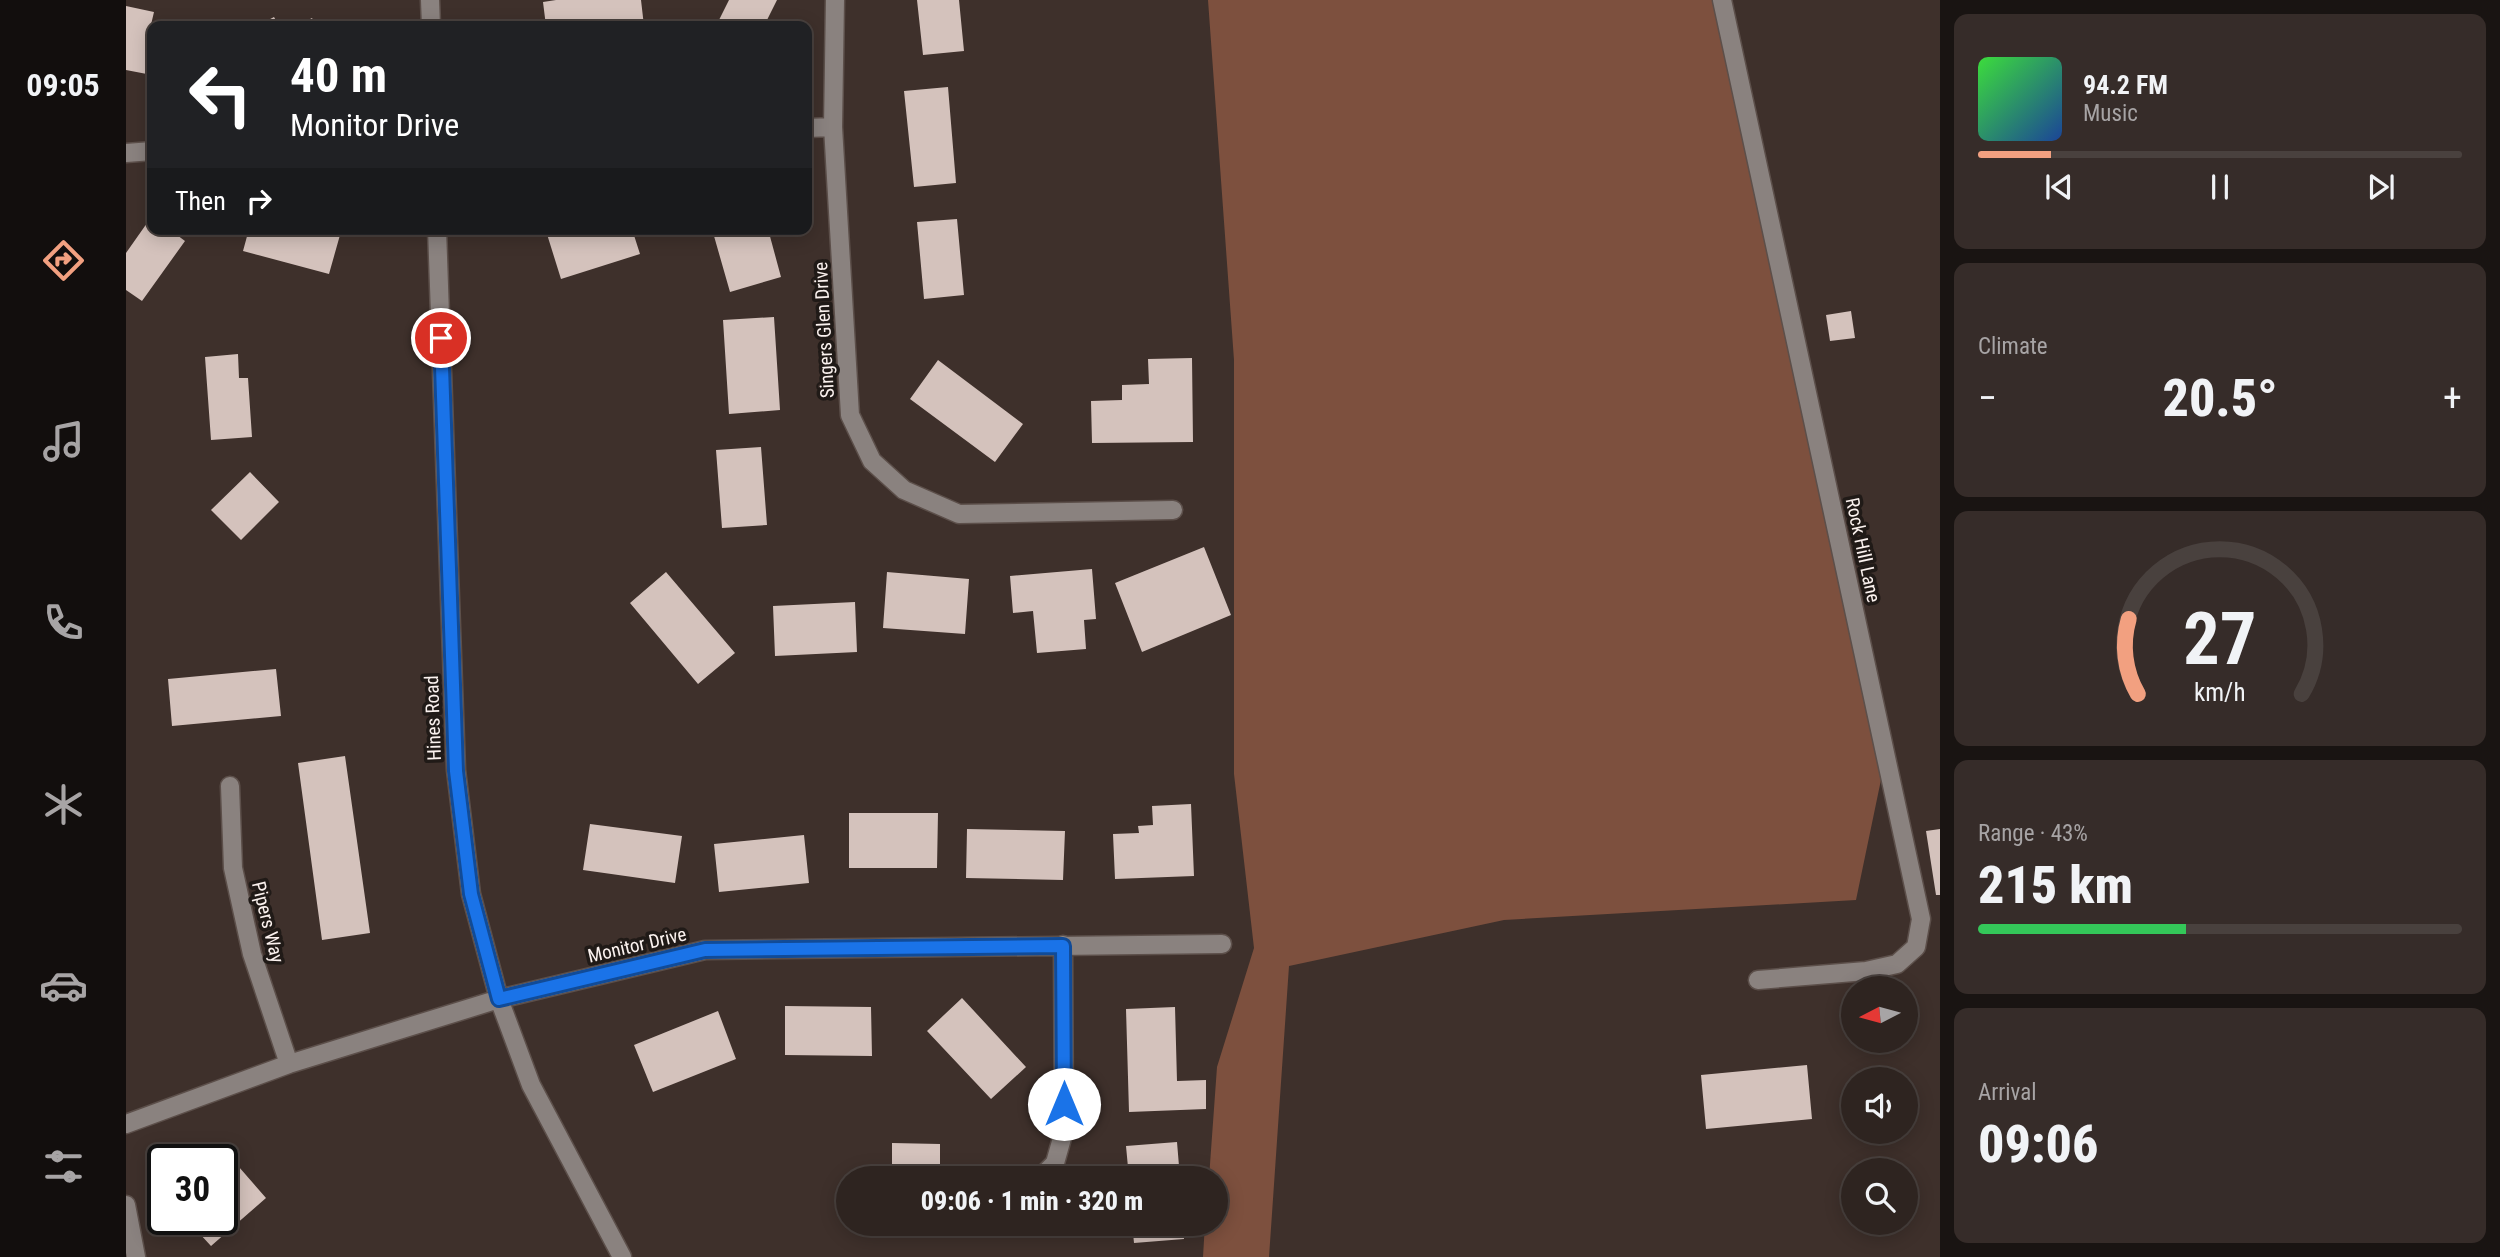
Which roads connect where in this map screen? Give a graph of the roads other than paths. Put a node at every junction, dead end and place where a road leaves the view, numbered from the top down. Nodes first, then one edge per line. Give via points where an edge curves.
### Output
1 (430, 0) edge
2 (835, 0) edge
3 (1722, 0) edge
4 (431, 21) edge
5 (833, 127) junction
6 (812, 128) edge
7 (147, 152) edge
8 (126, 153) edge
9 (437, 235) edge
10 (1173, 510) dead end
11 (230, 786) dead end
12 (1222, 944) dead end
13 (1063, 946) junction
14 (1758, 980) dead end
15 (499, 999) junction
16 (289, 1064) junction
17 (126, 1124) edge
18 (1052, 1166) edge
19 (126, 1205) edge
20 (136, 1257) edge
21 (621, 1257) edge

1 - 4 street
2 - 5 street, Singers Glen Drive
3 - 14 street, Rock Hill Lane via 1921,919 1916,947 1897,964
5 - 6 street
5 - 10 street, Singers Glen Drive via 850,415 872,461 904,490 958,514
7 - 8 street
9 - 15 street, Hines Road via 456,771 471,894
11 - 16 street, Pipers Way via 233,868 251,954
12 - 13 street, Monitor Drive
13 - 15 street, Monitor Drive via 705,950
13 - 18 street via 1065,1130
15 - 16 street, Monitor Drive
15 - 21 street, Hines Road via 531,1085
16 - 17 street, Monitor Drive
19 - 20 street

